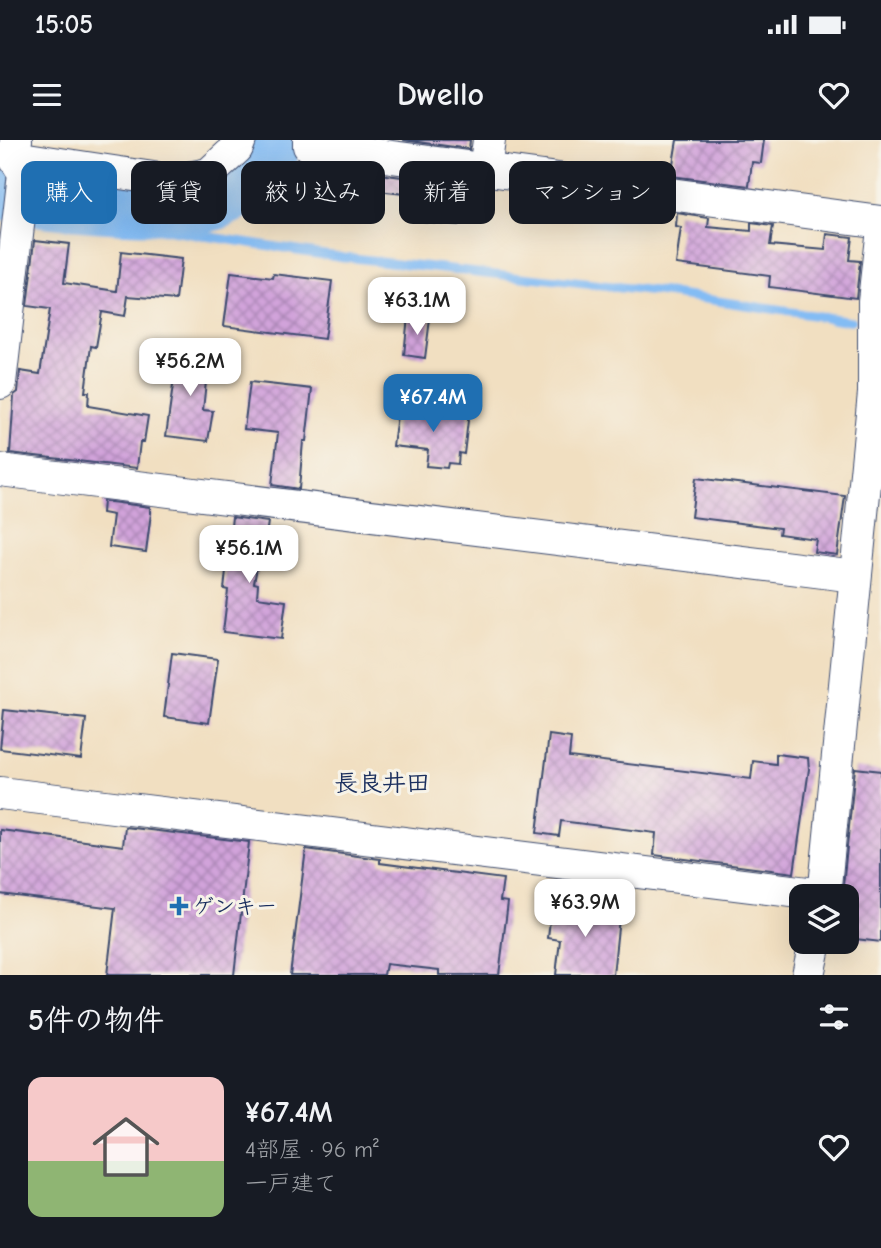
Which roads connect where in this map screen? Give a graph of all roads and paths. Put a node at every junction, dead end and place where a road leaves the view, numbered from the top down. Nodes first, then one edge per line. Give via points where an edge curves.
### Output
1 (240, 140) edge
2 (309, 140) edge
3 (487, 155) edge
4 (18, 157) edge
5 (881, 222) edge
6 (881, 237) edge
7 (0, 383) edge
8 (0, 470) edge
9 (864, 567) edge
10 (0, 793) edge
11 (825, 884) edge
12 (789, 892) edge
13 (812, 954) edge
14 (808, 975) edge

1 - 4 street via 209,174 173,181
2 - 3 street via 309,146
3 - 5 street
4 - 7 street via 19,221
6 - 9 street via 874,301
8 - 9 street
9 - 11 street
10 - 12 street
13 - 14 street

